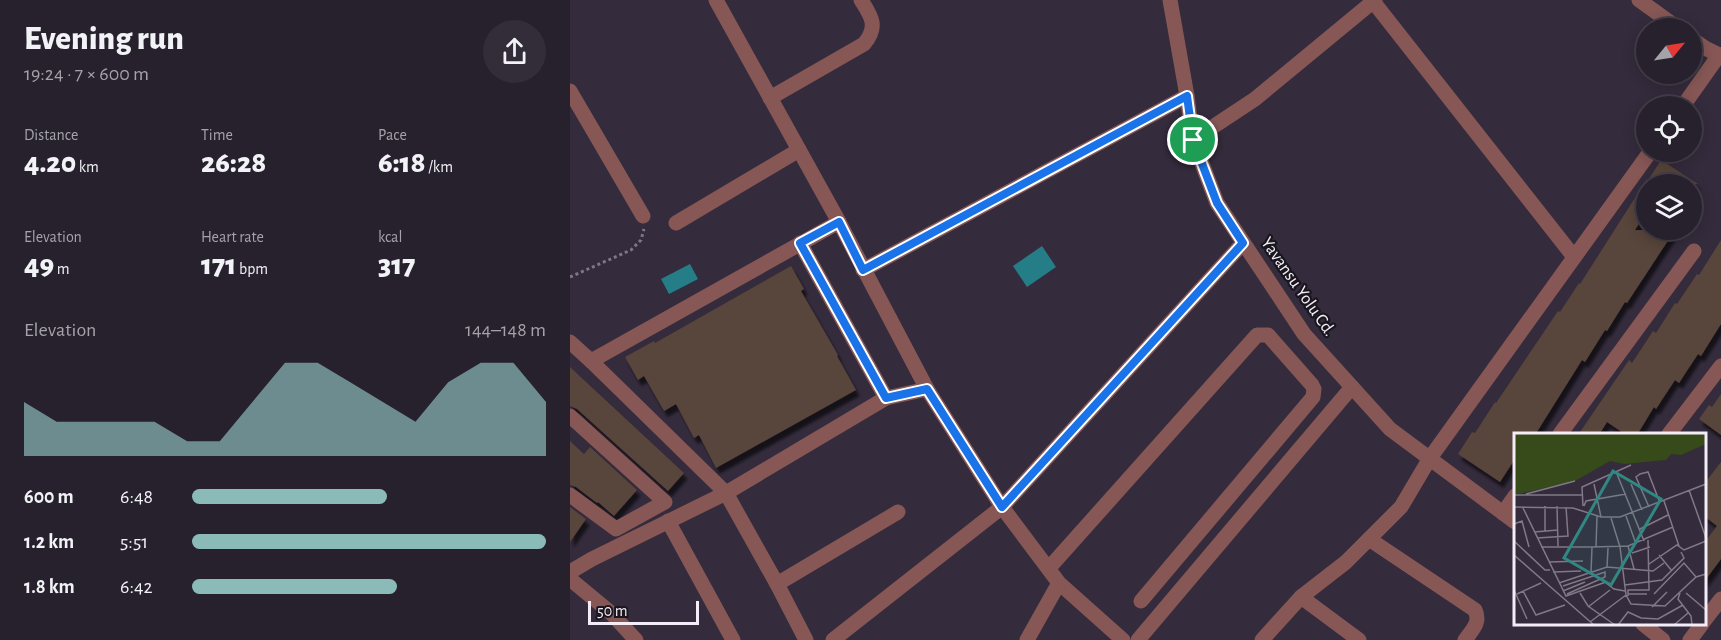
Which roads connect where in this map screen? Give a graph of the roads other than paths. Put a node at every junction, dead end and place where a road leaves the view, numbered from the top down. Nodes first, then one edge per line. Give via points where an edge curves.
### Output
1 (716, 0) edge
2 (861, 0) edge
3 (1170, 0) edge
4 (1639, 0) edge
5 (1373, 1) edge
6 (1664, 18) edge
7 (1702, 46) edge
8 (1720, 56) edge
9 (570, 92) edge
10 (1187, 96) junction
11 (1690, 96) edge
12 (770, 98) junction
13 (1193, 140) junction
14 (799, 150) junction
15 (1643, 162) edge
16 (642, 216) road end
17 (839, 222) junction
18 (676, 223) dead end
19 (800, 243) junction
20 (1243, 243) junction
21 (1694, 251) dead end
22 (1574, 257) junction
23 (863, 270) junction
24 (570, 342) edge
25 (591, 361) junction
26 (1721, 366) edge
27 (1352, 387) junction
28 (927, 389) junction
29 (886, 398) junction
30 (570, 416) edge
31 (1561, 433) edge
32 (1671, 433) edge
33 (1430, 458) junction
34 (726, 493) junction
35 (570, 495) edge
36 (1514, 500) edge
37 (1002, 507) junction
38 (898, 512) dead end
39 (1509, 517) edge
40 (668, 521) junction
41 (1369, 539) junction
42 (1049, 568) junction
43 (570, 572) edge
44 (777, 584) junction
45 (1059, 584) junction
46 (1301, 597) junction
47 (1721, 599) edge
48 (1141, 601) dead end
49 (1706, 618) edge
50 (1644, 625) edge
51 (1701, 625) edge
52 (636, 640) edge
53 (733, 640) edge
54 (806, 640) edge
55 (833, 640) edge
56 (1027, 640) edge
57 (1123, 640) edge
58 (1138, 640) edge
59 (1262, 640) edge
60 (1359, 640) edge
61 (1465, 640) edge
62 (1663, 640) edge
63 (1690, 640) edge

1 - 12 street
2 - 12 street via 873,24 864,44
3 - 10 street, Yavansu Yolu Cd.
4 - 6 street
5 - 13 street via 1255,99
5 - 22 street
7 - 8 street
8 - 11 street
9 - 16 street
10 - 13 street, Yavansu Yolu Cd.
10 - 23 street
12 - 14 street
13 - 20 street, Yavansu Yolu Cd. via 1217,203
14 - 17 street
14 - 18 street
15 - 22 street
17 - 19 street
17 - 23 street
19 - 25 street
19 - 29 street
20 - 27 street, Yavansu Yolu Cd. via 1304,334
20 - 37 street
21 - 31 street
22 - 33 street
23 - 28 street
24 - 25 street
25 - 34 street
26 - 32 street
27 - 33 street, Yavansu Yolu Cd. via 1390,429
27 - 58 street
28 - 29 street
28 - 37 street
29 - 34 street
30 - 35 street via 665,502 616,529
33 - 39 street, Yavansu Yolu Cd.
33 - 41 street via 1401,507
34 - 40 street
34 - 44 street
36 - 39 street
37 - 42 street
37 - 55 street
38 - 44 street
40 - 43 street
40 - 53 street
41 - 46 street
41 - 61 street via 1475,610 1476,624
42 - 45 street
42 - 48 street via 1257,335 1268,335 1312,385 1313,398
43 - 52 street
44 - 54 street
45 - 56 street
45 - 57 street
46 - 59 street
46 - 60 street
47 - 49 street
50 - 62 street
51 - 63 street

